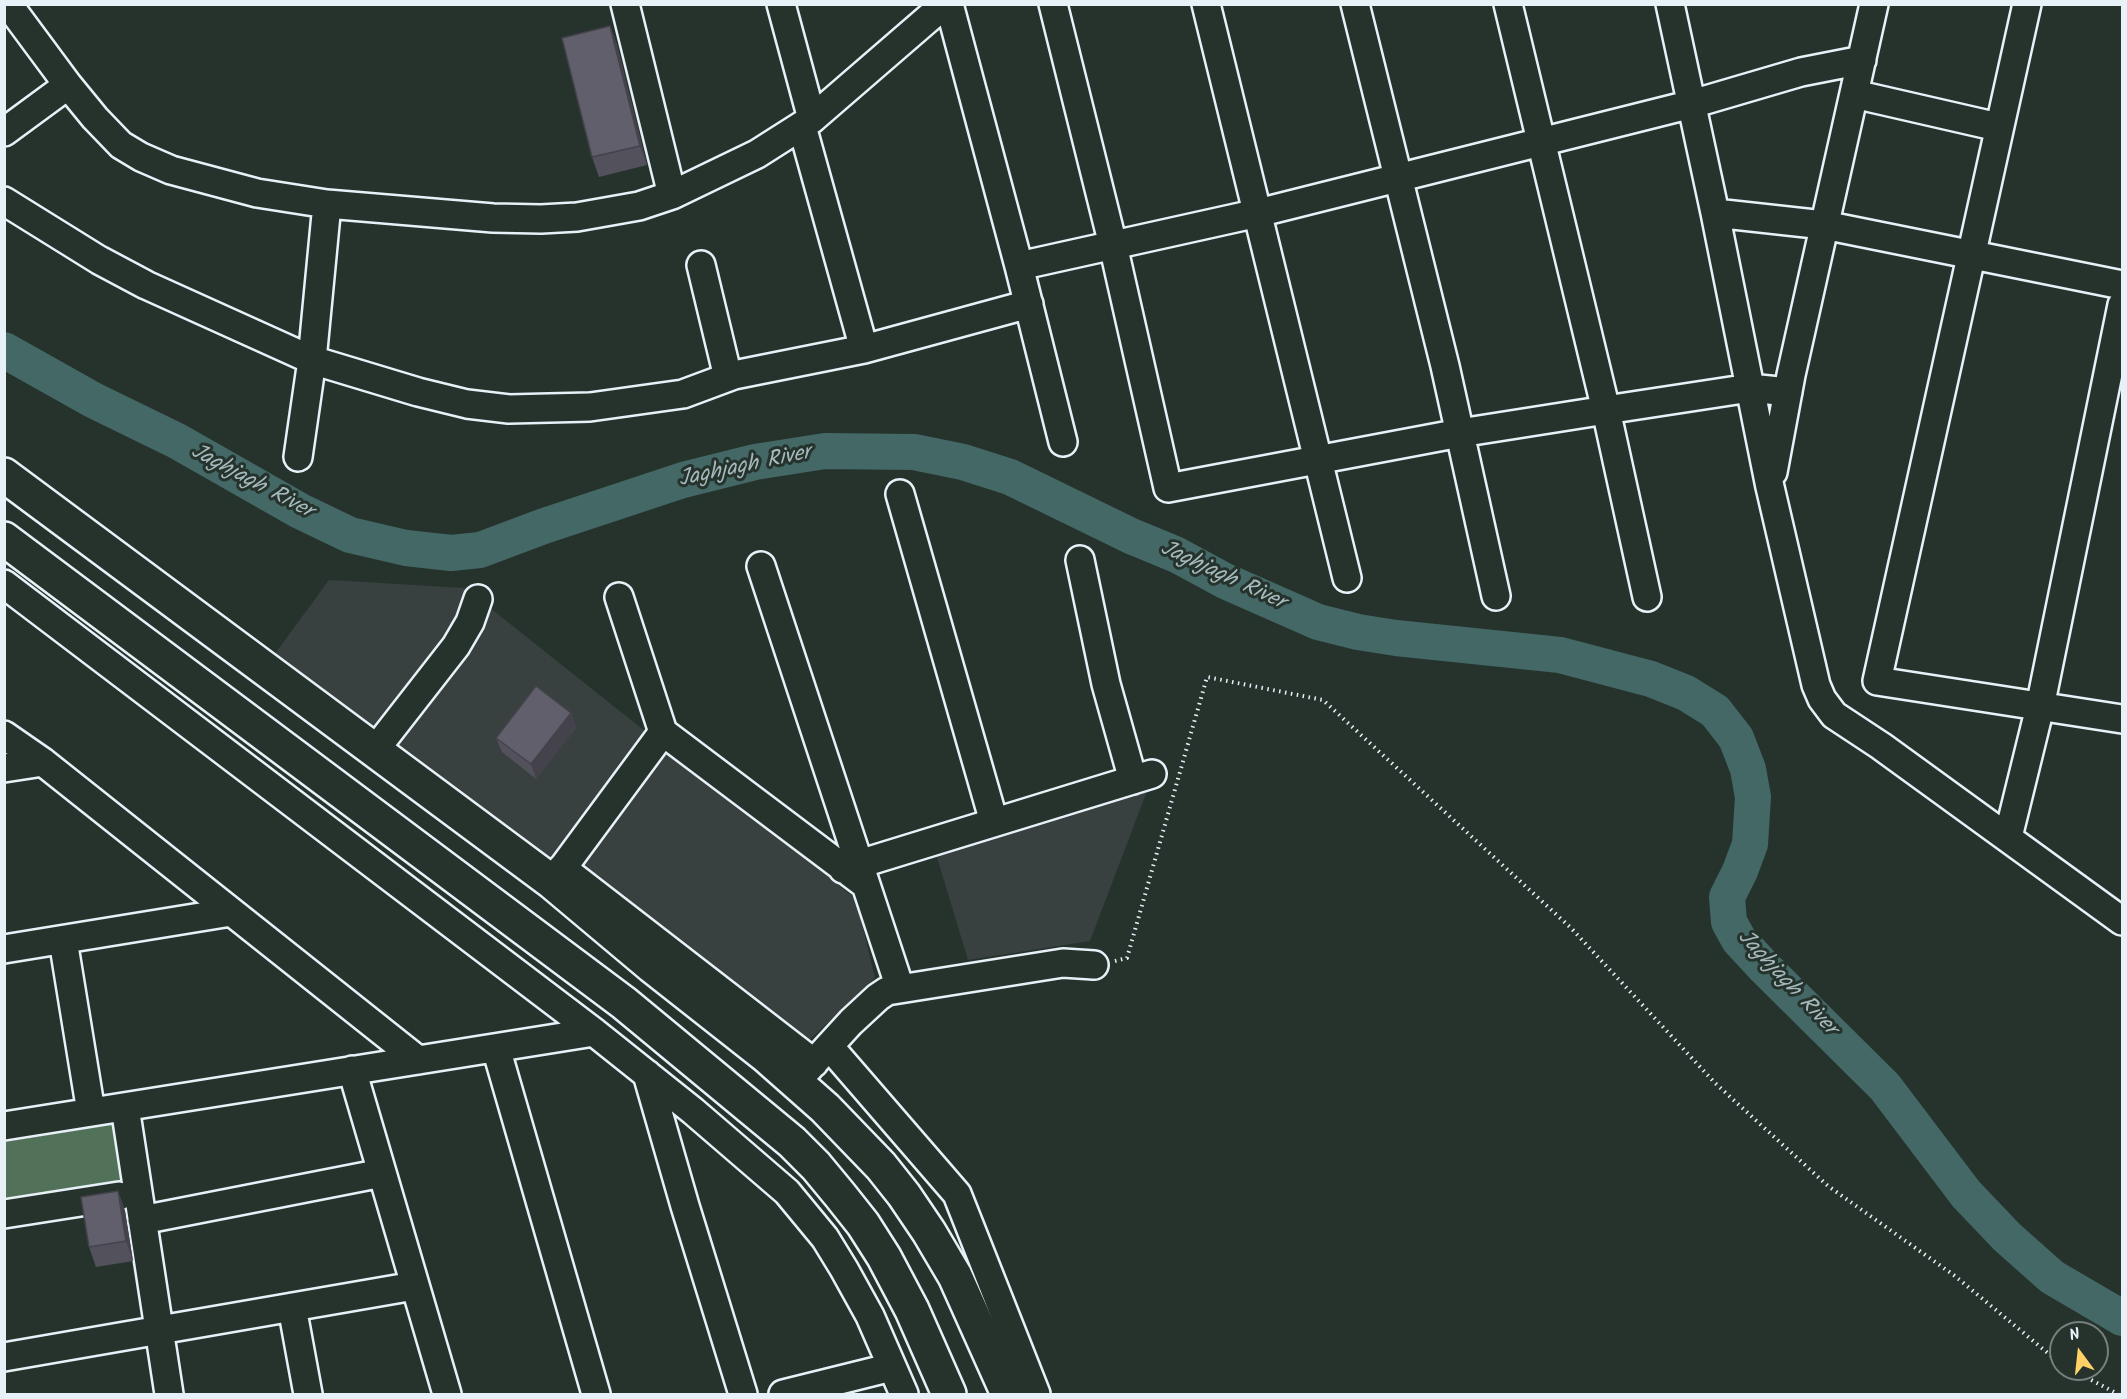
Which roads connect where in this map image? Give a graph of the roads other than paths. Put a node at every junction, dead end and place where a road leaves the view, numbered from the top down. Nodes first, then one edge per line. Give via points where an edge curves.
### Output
1 (8, 4) edge
2 (626, 4) edge
3 (781, 4) edge
4 (1053, 4) edge
5 (1206, 4) edge
6 (1355, 4) edge
7 (1508, 4) edge
8 (1670, 4) edge
9 (1874, 4) edge
10 (2027, 4) edge
11 (940, 7) edge
12 (1862, 60) junction
13 (68, 86) junction
14 (1854, 94) junction
15 (1692, 104) junction
16 (807, 122) junction
17 (1998, 127) junction
18 (4, 132) edge
19 (1541, 142) junction
20 (1398, 179) junction
21 (672, 195) junction
22 (4, 201) edge
23 (327, 204) junction
24 (1258, 213) junction
25 (1715, 213) junction
26 (1824, 225) junction
27 (1113, 245) junction
28 (1970, 255) junction
29 (700, 265) dead end
30 (1019, 266) junction
31 (2122, 285) edge
32 (1029, 304) junction
33 (2122, 305) edge
34 (864, 349) junction
35 (312, 360) junction
36 (728, 377) junction
37 (1750, 388) junction
38 (1788, 392) junction
39 (1606, 410) junction
40 (1460, 433) junction
41 (1063, 442) dead end
42 (298, 457) dead end
43 (1318, 460) junction
44 (4, 475) edge
45 (1770, 487) junction
46 (900, 494) dead end
47 (4, 539) edge
48 (1080, 560) dead end
49 (761, 566) dead end
50 (1347, 578) dead end
51 (4, 584) edge
52 (619, 597) dead end
53 (1496, 597) dead end
54 (1647, 597) dead end
55 (478, 599) dead end
56 (2040, 707) junction
57 (2122, 719) edge
58 (663, 732) junction
59 (4, 735) edge
60 (375, 750) junction
61 (43, 762) junction
62 (4, 768) edge
63 (994, 822) junction
64 (2008, 837) junction
65 (856, 873) junction
66 (557, 875) junction
67 (231, 912) junction
68 (2122, 921) edge
69 (63, 940) junction
70 (4, 949) edge
71 (1094, 964) road end
72 (900, 988) junction
73 (594, 1032) junction
74 (496, 1048) junction
75 (418, 1060) junction
76 (813, 1064) junction
77 (352, 1070) junction
78 (647, 1074) junction
79 (125, 1107) junction
80 (91, 1112) junction
81 (4, 1126) edge
82 (382, 1173) junction
83 (138, 1193) junction
84 (4, 1214) edge
85 (142, 1221) junction
86 (414, 1286) junction
87 (291, 1307) junction
88 (159, 1330) junction
89 (4, 1357) edge
90 (892, 1367) junction
91 (169, 1395) edge
92 (308, 1395) edge
93 (447, 1395) edge
94 (596, 1395) edge
95 (743, 1395) edge
96 (783, 1395) edge
97 (904, 1395) edge
98 (948, 1395) edge
99 (1008, 1395) edge
100 (1036, 1395) edge

1 - 13 street
2 - 21 street
3 - 16 street
4 - 27 street
5 - 24 street
6 - 20 street
7 - 19 street
8 - 15 street
9 - 12 street
10 - 17 street
11 - 16 street
11 - 30 street
12 - 14 street
12 - 15 street via 1801,72
13 - 18 street
13 - 23 street via 121,145 141,158 202,180
14 - 17 street
14 - 26 street
15 - 19 street
15 - 25 street
16 - 21 street via 757,154
16 - 34 street
17 - 28 street
19 - 20 street
19 - 39 street
20 - 24 street
20 - 40 street
21 - 23 street via 610,213 541,219
22 - 35 street via 146,285
23 - 35 street
24 - 27 street
24 - 43 street
25 - 26 street
25 - 37 street
26 - 28 street
26 - 38 street
27 - 30 street
27 - 43 street via 1168,488
28 - 31 street
28 - 56 street via 1876,681
29 - 36 street
30 - 32 street
32 - 34 street
32 - 41 street
33 - 56 street
34 - 36 street
35 - 36 street via 418,392 510,409 590,407 652,400
35 - 42 street
37 - 38 street
37 - 39 street
37 - 45 street
38 - 45 street
39 - 40 street
39 - 54 street
40 - 43 street
40 - 53 street
43 - 50 street
44 - 60 highway
45 - 64 street via 1816,685 1827,707
46 - 63 street
47 - 98 highway via 624,1003 792,1142 840,1195 884,1257 912,1310
48 - 63 street via 1106,684 1142,777
49 - 65 street
51 - 73 street
52 - 58 street
55 - 60 street via 456,646
56 - 57 street
56 - 64 street
58 - 65 street
58 - 66 street
59 - 61 street
60 - 66 highway
61 - 62 street
61 - 67 street
63 - 65 street
64 - 68 street
65 - 72 street
66 - 76 highway via 652,966 756,1047
67 - 69 street
67 - 75 street
69 - 70 street
69 - 80 street
71 - 72 street via 1063,963
72 - 76 street via 878,997
73 - 74 street
73 - 78 street
74 - 75 street
74 - 94 street
75 - 77 street
76 - 99 highway via 852,1134 904,1194 955,1276
76 - 100 street via 957,1194
77 - 79 street
77 - 82 street
78 - 90 street via 758,1166 808,1215 870,1316
78 - 95 street
79 - 80 street
79 - 83 street
80 - 81 street
82 - 85 street
82 - 86 street
83 - 84 street
83 - 85 street
85 - 88 street
86 - 87 street
86 - 93 street
87 - 88 street
87 - 92 street
88 - 89 street
88 - 91 street
90 - 96 street
90 - 97 street

